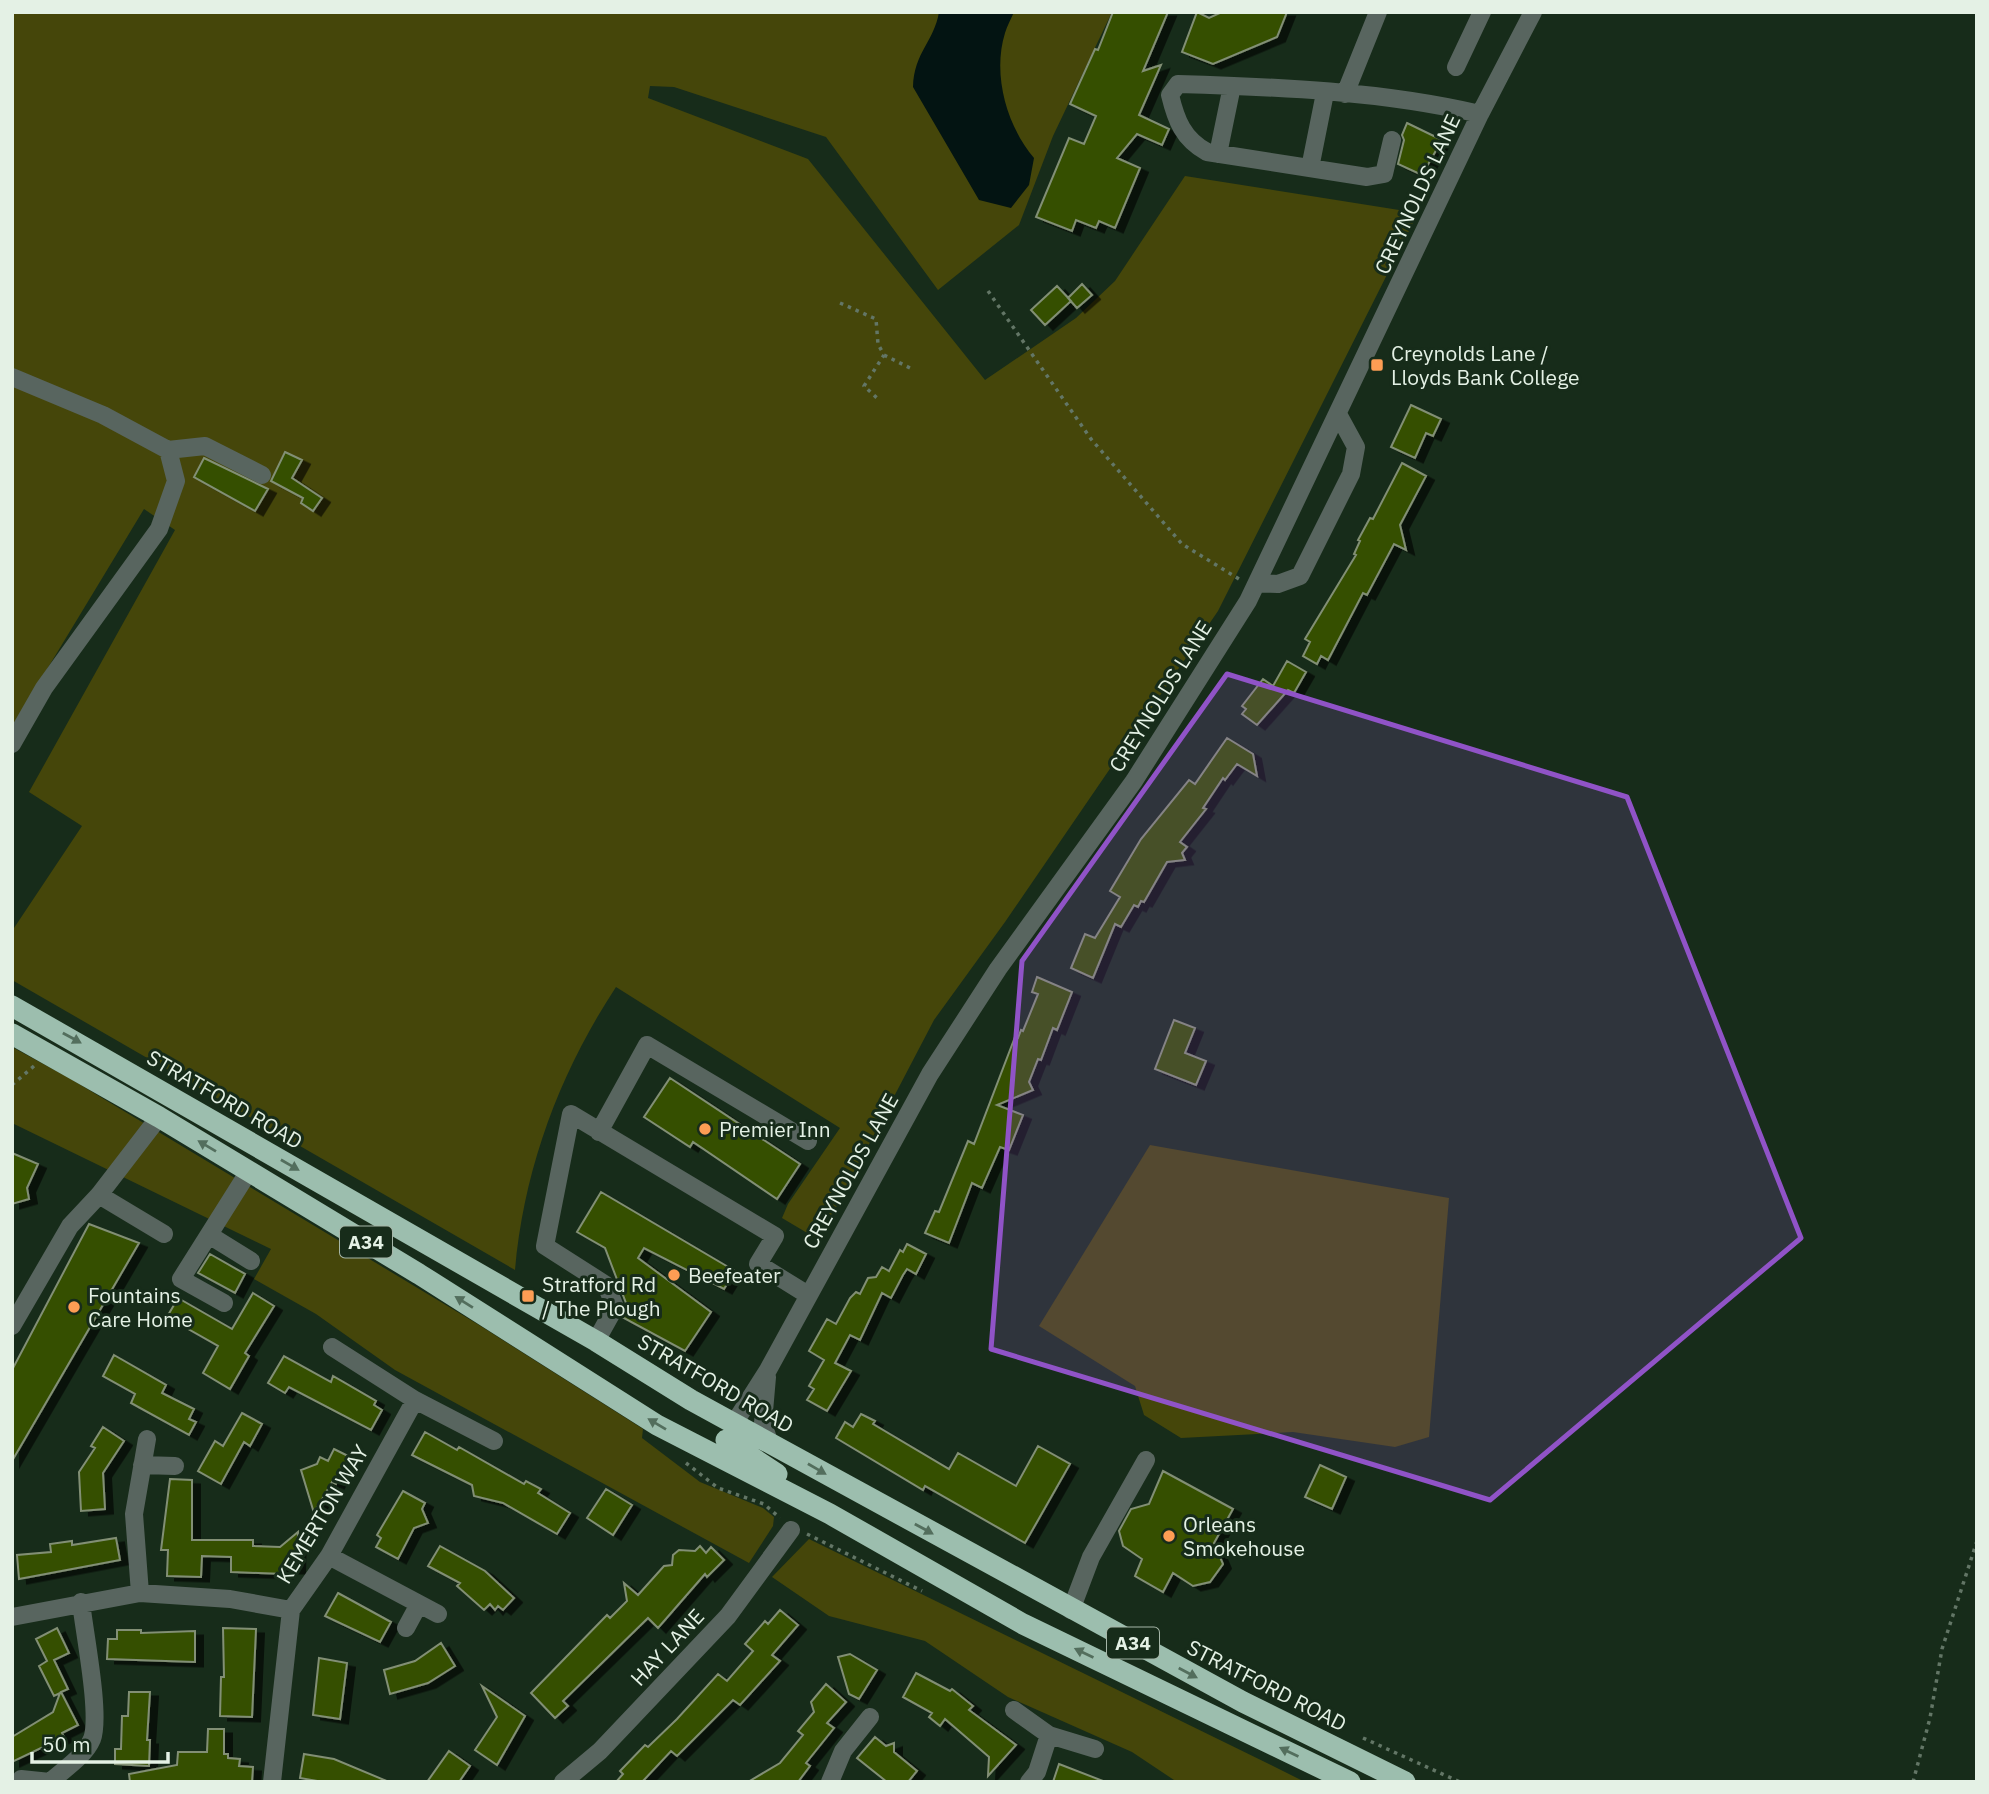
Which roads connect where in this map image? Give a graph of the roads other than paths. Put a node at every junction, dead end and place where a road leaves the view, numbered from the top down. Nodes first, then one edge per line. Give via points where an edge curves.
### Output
1 (1482, 12) edge
2 (1533, 12) edge
3 (1375, 13) edge
4 (1456, 67) dead end
5 (1233, 86) junction
6 (1325, 93) junction
7 (1345, 94) junction
8 (1480, 114) junction
9 (1392, 140) dead end
10 (1218, 153) junction
11 (1310, 168) junction
12 (12, 377) edge
13 (1338, 414) junction
14 (167, 450) junction
15 (262, 475) dead end
16 (1256, 585) junction
17 (12, 744) edge
18 (12, 1006) edge
19 (12, 1034) edge
20 (159, 1117) junction
21 (599, 1132) junction
22 (808, 1140) dead end
23 (250, 1171) junction
24 (99, 1195) junction
25 (164, 1234) dead end
26 (209, 1235) junction
27 (251, 1261) dead end
28 (808, 1295) junction
29 (224, 1303) dead end
30 (12, 1326) edge
31 (596, 1341) junction
32 (332, 1347) dead end
33 (768, 1370) junction
34 (415, 1401) junction
35 (147, 1439) dead end
36 (725, 1440) junction
37 (495, 1441) dead end
38 (769, 1442) junction
39 (1146, 1460) dead end
40 (142, 1465) junction
41 (175, 1466) dead end
42 (786, 1527) road end
43 (329, 1556) junction
44 (140, 1593) junction
45 (81, 1602) junction
46 (419, 1604) junction
47 (291, 1610) junction
48 (1071, 1610) junction
49 (438, 1614) dead end
50 (12, 1617) edge
51 (406, 1628) dead end
52 (1014, 1710) dead end
53 (870, 1717) dead end
54 (1049, 1735) junction
55 (1095, 1749) dead end
56 (20, 1779) dead end
57 (272, 1782) edge
58 (563, 1782) edge
59 (830, 1782) edge
60 (1029, 1782) edge
61 (1350, 1782) edge
62 (1405, 1782) edge

1 - 4 street
2 - 8 street, CREYNOLDS LANE
3 - 7 street
5 - 6 street
5 - 10 street
5 - 10 street via 1178,84 1170,95 1190,143
6 - 7 street
6 - 11 street
7 - 8 street via 1432,103
8 - 13 street, CREYNOLDS LANE
9 - 11 street via 1384,174 1367,177
10 - 11 street
12 - 14 street via 103,415
13 - 16 street, CREYNOLDS LANE
13 - 16 street via 1356,447 1351,474 1300,576
14 - 15 street via 205,446
14 - 17 street via 176,481 159,529 44,688
16 - 28 street, CREYNOLDS LANE via 1134,781 998,969 930,1074
18 -> 31 highway, STRATFORD ROAD / A34
19 - 20 highway, STRATFORD ROAD / A34
23 -> 20 highway, STRATFORD ROAD / A34
20 - 24 street
21 - 22 street via 647,1045
21 - 28 street via 775,1236 758,1264
21 - 31 street via 571,1114 545,1246 606,1286 615,1307
23 - 26 street
36 -> 23 highway, STRATFORD ROAD / A34 via 657,1424
24 - 25 street
24 - 30 street via 70,1226
26 - 27 street
26 - 29 street via 181,1279
28 - 33 street, CREYNOLDS LANE
31 - 36 highway, STRATFORD ROAD / A34 via 691,1400
32 - 34 street
33 - 36 street, CREYNOLDS LANE
33 - 38 street, CREYNOLDS LANE via 763,1423
34 - 37 street
34 - 43 street, KEMERTON WAY
35 - 40 street
36 - 38 highway, STRATFORD ROAD / A34
61 -> 36 highway, A34 via 1023,1624 830,1514 819,1496
38 -> 48 highway, STRATFORD ROAD / A34
39 - 48 street via 1091,1557
40 - 41 street
40 - 44 street via 134,1514
42 - 58 street, HAY LANE via 729,1616 600,1751
43 - 46 street
43 - 47 street, KEMERTON WAY
44 - 45 street
44 - 47 street via 230,1599
45 - 50 street
45 - 56 street via 94,1714 92,1739 50,1782
46 - 49 street
46 - 51 street
47 - 57 street, KEMERTON WAY
48 -> 62 highway, STRATFORD ROAD / A34
52 - 54 street
53 - 59 street via 843,1751
54 - 55 street
54 - 60 street

